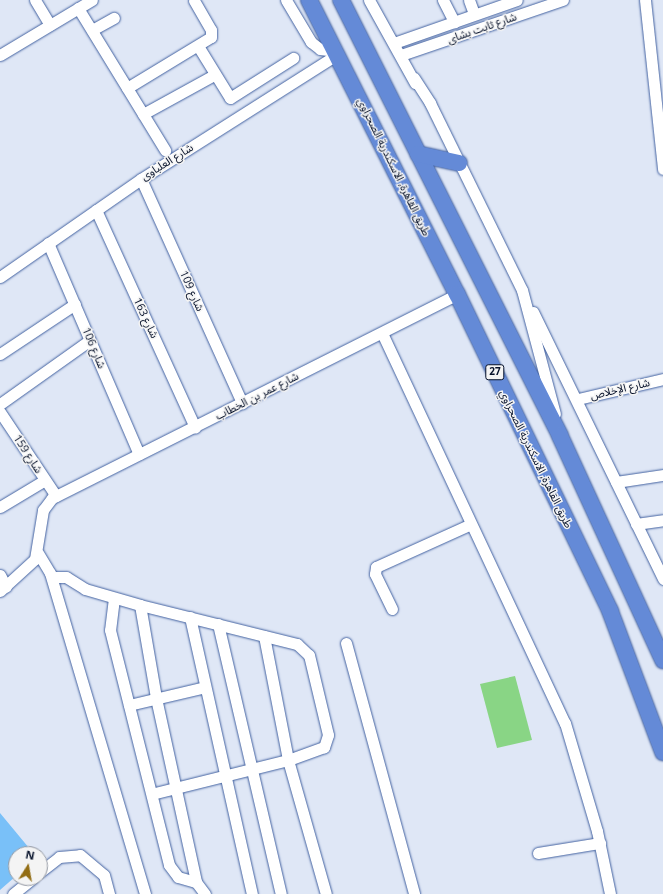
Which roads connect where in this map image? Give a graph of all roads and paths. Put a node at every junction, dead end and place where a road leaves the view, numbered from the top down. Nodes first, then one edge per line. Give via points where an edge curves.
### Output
1 (35, 0) edge
2 (92, 0) edge
3 (194, 0) edge
4 (286, 0) edge
5 (309, 0) edge
6 (340, 0) edge
7 (369, 0) edge
8 (442, 0) edge
9 (469, 0) edge
10 (517, 0) edge
11 (563, 0) edge
12 (645, 0) edge
13 (78, 8) junction
14 (474, 14) junction
15 (114, 18) dead end
16 (454, 22) junction
17 (50, 25) junction
18 (92, 30) junction
19 (394, 43) junction
20 (198, 46) junction
21 (337, 52) junction
22 (0, 55) edge
23 (401, 55) junction
24 (293, 58) dead end
25 (214, 75) junction
26 (127, 88) junction
27 (143, 114) junction
28 (165, 150) dead end
29 (418, 154) junction
30 (459, 163) junction
31 (663, 169) edge
32 (141, 179) junction
33 (96, 210) junction
34 (48, 243) junction
35 (0, 277) edge
36 (522, 290) junction
37 (457, 294) junction
38 (75, 304) junction
39 (382, 333) junction
40 (90, 340) junction
41 (0, 354) edge
42 (663, 379) edge
43 (578, 399) junction
44 (0, 404) edge
45 (242, 404) junction
46 (0, 412) edge
47 (195, 427) junction
48 (560, 436) junction
49 (139, 454) junction
50 (663, 475) edge
51 (45, 480) junction
52 (616, 482) junction
53 (56, 496) junction
54 (0, 507) edge
55 (663, 520) edge
56 (636, 524) junction
57 (469, 525) junction
58 (38, 553) junction
59 (0, 575) edge
60 (52, 577) junction
61 (663, 579) edge
62 (3, 589) edge
63 (114, 598) junction
64 (140, 605) junction
65 (392, 609) dead end
66 (190, 617) junction
67 (218, 624) junction
68 (264, 636) junction
69 (346, 643) dead end
70 (663, 660) edge
71 (205, 686) junction
72 (156, 698) junction
73 (129, 705) junction
74 (663, 752) edge
75 (288, 760) junction
76 (251, 770) junction
77 (224, 776) junction
78 (175, 788) junction
79 (152, 794) junction
80 (600, 843) junction
81 (538, 853) dead end
82 (48, 866) edge
83 (196, 882) junction
84 (23, 886) edge
85 (13, 894) edge
86 (109, 894) edge
87 (145, 894) edge
88 (205, 894) edge
89 (252, 894) edge
90 (281, 894) edge
91 (326, 894) edge
92 (414, 894) edge
93 (610, 894) edge

1 - 17 street
2 - 13 street
3 - 20 street via 212,32 210,39
4 - 21 street via 311,42 320,49
5 - 21 highway, طريق القاهرة, الاسكندرية الصحراوي / 27
6 - 29 highway
7 - 19 street
8 - 16 street
9 - 14 street
10 - 14 street, شارع ثابت بشاى
11 - 23 street, شارع ثابت بشاى
12 - 31 street
13 - 17 street
13 - 18 street
14 - 16 street, شارع ثابت بشاى
15 - 18 street
16 - 19 street, شارع ثابت بشاى
17 - 22 street
18 - 26 street
19 - 23 street
20 - 25 street
20 - 26 street
21 - 32 street, شارع العلباوى
21 - 37 highway, طريق القاهرة, الاسكندرية الصحراوي / 27
23 - 30 street via 451,156
24 - 25 street via 232,98 226,96
25 - 27 street
26 - 27 street
27 - 28 street
29 - 30 highway
29 - 48 highway
30 - 36 street
32 - 33 street, شارع العلباوى
32 - 45 street, شارع 109
33 - 34 street, شارع العلباوى
33 - 47 street, شارع 163
34 - 35 street, شارع العلباوى
34 - 38 street, شارع 106
36 - 43 street
36 - 48 street
37 - 39 street, شارع عمر بن الخطاب
37 - 74 highway, طريق القاهرة, الاسكندرية الصحراوي / 27 via 610,611
38 - 40 street, شارع 106
38 - 41 street
39 - 45 street, شارع عمر بن الخطاب
39 - 57 street
40 - 44 street
40 - 49 street, شارع 106
42 - 43 street, شارع الإخلاص
43 - 52 street
45 - 47 street, شارع عمر بن الخطاب
46 - 51 street, شارع 159
47 - 49 street, شارع عمر بن الخطاب
48 - 70 highway
49 - 53 street, شارع عمر بن الخطاب
50 - 52 street
51 - 53 street, شارع 159
51 - 54 street
52 - 56 street
53 - 58 street via 43,510
55 - 56 street
56 - 61 street
57 - 65 street via 376,567 375,574
57 - 80 street via 559,709 575,752
58 - 60 street
58 - 62 street via 27,570
59 - 62 street
60 - 63 street via 66,577 85,589
60 - 87 street
63 - 64 street
63 - 73 street via 110,630
64 - 66 street
64 - 72 street
66 - 67 street
66 - 71 street
67 - 68 street
67 - 76 street
68 - 75 street
68 - 75 street via 302,646 307,651 328,735 324,747
69 - 92 street
71 - 72 street
71 - 77 street
72 - 73 street
72 - 78 street
73 - 79 street
75 - 76 street
75 - 91 street
76 - 77 street
76 - 90 street
77 - 78 street
77 - 89 street
78 - 79 street
78 - 83 street
79 - 83 street via 174,874
80 - 81 street
80 - 93 street
82 - 86 street via 59,857 80,855 104,875
83 - 88 street
84 - 85 street

